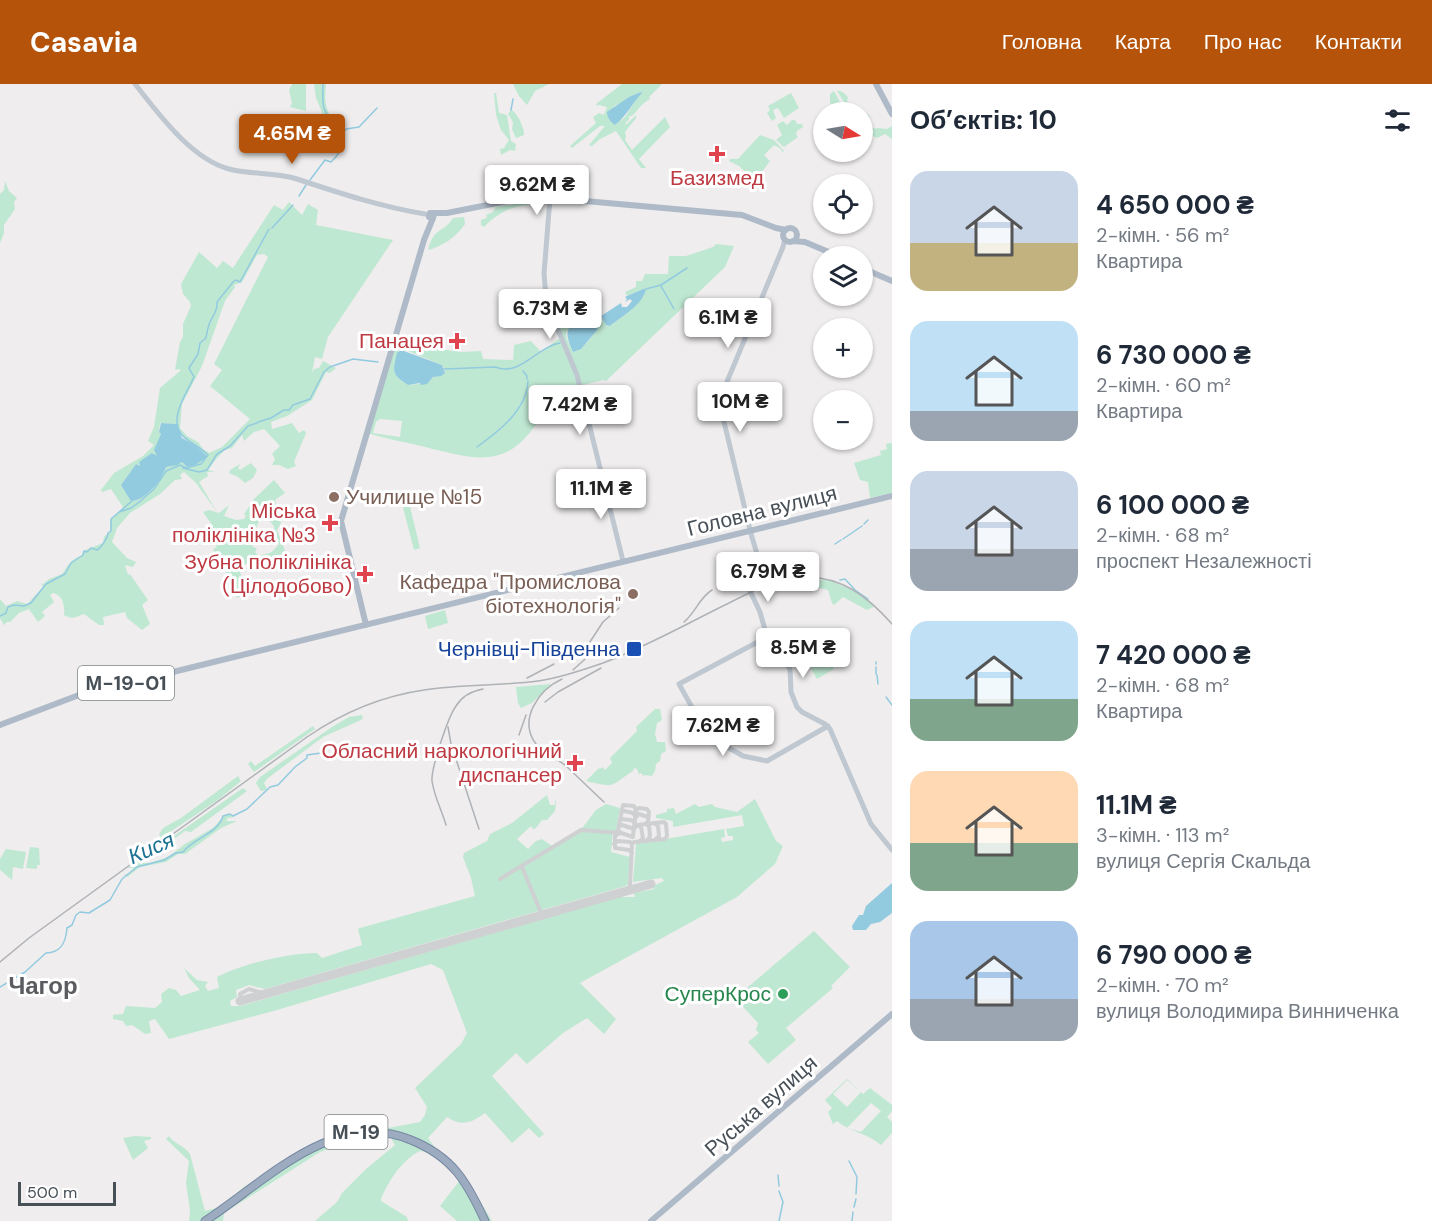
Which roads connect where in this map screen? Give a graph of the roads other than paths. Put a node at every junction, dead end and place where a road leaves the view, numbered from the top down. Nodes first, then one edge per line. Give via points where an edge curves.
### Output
1 (135, 84) edge
2 (876, 84) edge
3 (892, 114) edge
4 (550, 198) junction
5 (430, 217) junction
6 (796, 233) junction
7 (788, 237) junction
8 (805, 242) junction
9 (814, 246) edge
10 (785, 247) junction
11 (873, 273) edge
12 (892, 281) edge
13 (729, 404) dead end
14 (723, 411) junction
15 (892, 496) edge
16 (752, 530) junction
17 (623, 561) junction
18 (366, 625) junction
19 (766, 637) junction
20 (0, 725) edge
21 (828, 726) junction
22 (892, 850) edge
23 (892, 1014) edge
24 (208, 1219) edge
25 (485, 1221) edge
26 (651, 1221) edge

1 - 5 main road via 161,119 197,151 226,168 282,175
2 - 3 main road
4 - 5 main road via 528,197
4 - 7 main road via 743,215
4 - 17 main road via 546,297 576,375
5 - 18 main road via 341,521
6 - 7 main road via 796,237
6 - 7 main road via 793,229
6 - 8 main road
7 - 8 main road
7 - 10 main road
8 - 9 main road
10 - 14 main road via 723,399
10 - 16 main road via 719,401
11 - 12 main road
13 - 14 main road
14 - 16 main road
15 - 16 main road, Головна вулиця
16 - 17 main road, Головна вулиця
16 - 19 main road via 763,565 743,576 760,612
17 - 18 main road, Головна вулиця
18 - 20 main road, Головна вулиця / М-19-01 via 76,695
19 - 21 main road via 790,669 790,692 797,707
19 - 21 main road via 679,684 711,738 744,757 766,761
21 - 22 main road via 871,824
23 - 26 main road, Руська вулиця
24 - 25 highway, М-19 via 308,1150 345,1135 369,1131 404,1137 445,1160 463,1178

